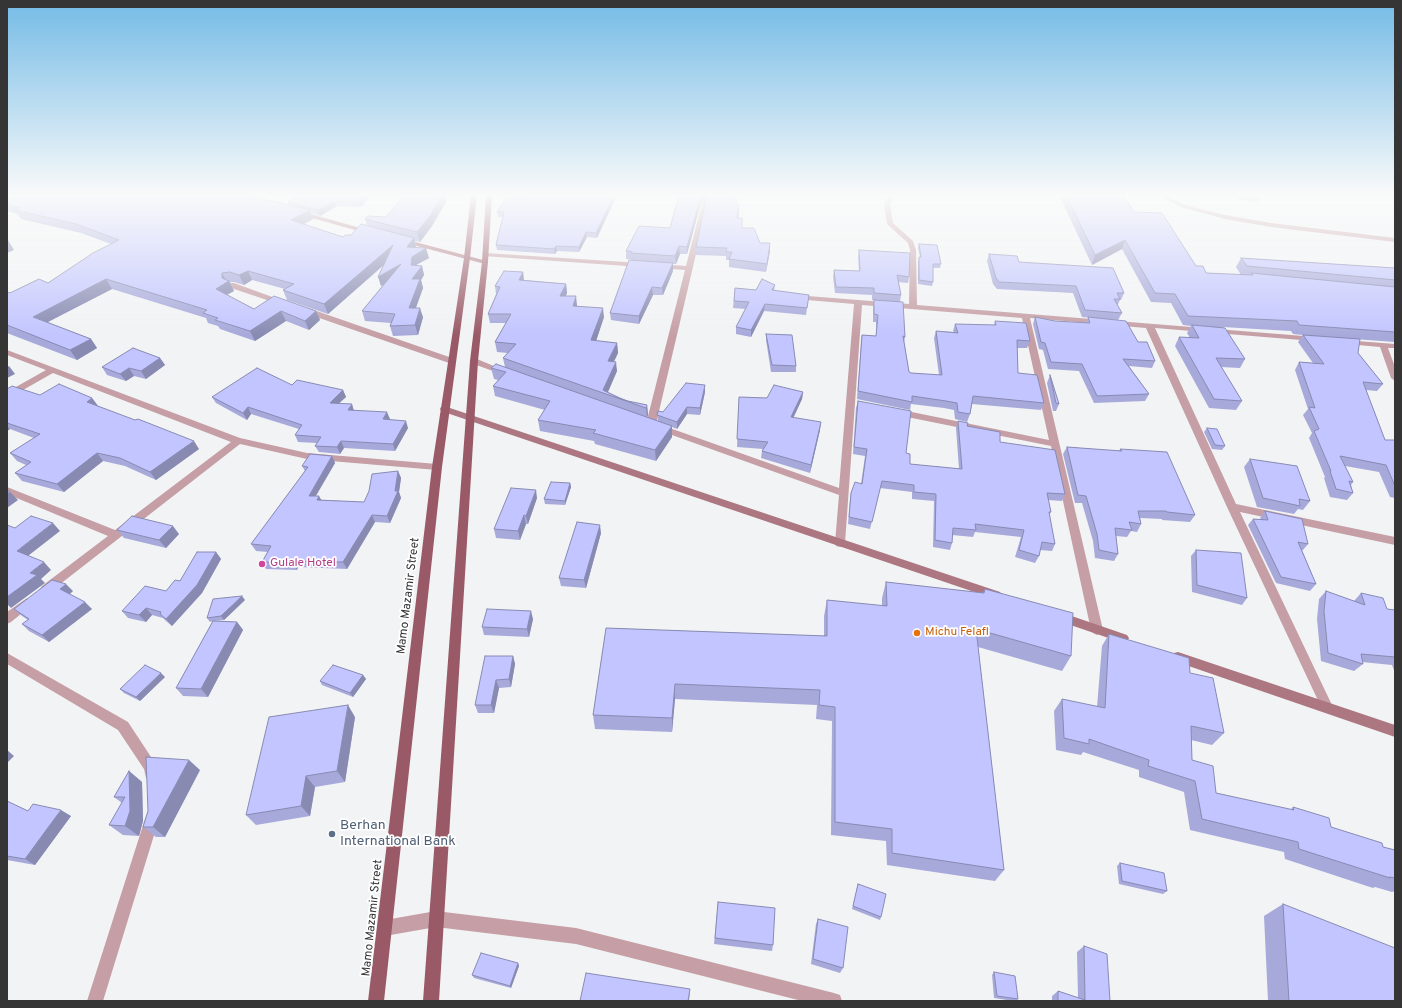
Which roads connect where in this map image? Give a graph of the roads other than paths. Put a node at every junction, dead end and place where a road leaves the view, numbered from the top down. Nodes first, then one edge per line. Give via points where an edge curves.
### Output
1 (407, 242) edge
2 (469, 242) edge
3 (486, 242) edge
4 (695, 242) edge
5 (911, 242) edge
6 (467, 258) junction
7 (485, 258) junction
8 (689, 268) junction
9 (231, 285) edge
10 (790, 296) edge
11 (858, 302) junction
12 (913, 307) junction
13 (1026, 317) junction
14 (1149, 325) junction
15 (1320, 339) edge
16 (1336, 341) edge
17 (1382, 345) junction
18 (1395, 346) edge
19 (7, 352) edge
20 (452, 361) junction
21 (474, 361) junction
22 (53, 369) junction
23 (511, 374) edge
24 (1395, 378) edge
25 (7, 396) edge
26 (444, 409) junction
27 (888, 410) edge
28 (470, 418) junction
29 (238, 441) junction
30 (1055, 444) junction
31 (437, 467) junction
32 (7, 490) edge
33 (843, 493) junction
34 (1232, 507) junction
35 (116, 535) junction
36 (1395, 542) edge
37 (840, 543) junction
38 (1006, 599) edge
39 (1051, 614) edge
40 (7, 619) edge
41 (1097, 630) junction
42 (1134, 642) edge
43 (1171, 655) edge
44 (7, 658) edge
45 (1327, 708) junction
46 (1395, 731) edge
47 (151, 782) edge
48 (152, 806) edge
49 (436, 919) junction
50 (385, 928) junction
51 (95, 1001) edge
52 (376, 1001) edge
53 (431, 1001) edge
54 (834, 1001) edge

1 - 6 street
2 - 6 main road, Mamo Mazamir Street
3 - 7 main road
4 - 8 street
5 - 12 street
6 - 7 street
6 - 20 main road, Mamo Mazamir Street
7 - 8 street
7 - 21 main road
8 - 33 street via 647,423
9 - 20 street
10 - 11 street
11 - 12 street
11 - 33 street via 854,403
12 - 13 street
13 - 14 street
13 - 30 street
14 - 15 street
14 - 34 street
16 - 17 street
17 - 18 street
17 - 24 street
19 - 22 street
20 - 26 main road, Mamo Mazamir Street
21 - 23 street
21 - 28 main road
22 - 25 street
22 - 29 street
26 - 28 street
26 - 31 main road, Mamo Mazamir Street
27 - 30 street
28 - 37 street
28 - 49 main road
29 - 31 street via 308,456
29 - 35 street
30 - 41 street
31 - 50 main road, Mamo Mazamir Street
32 - 35 street
33 - 37 street
34 - 36 street
34 - 45 street
35 - 40 street
37 - 38 street
39 - 41 street
41 - 42 street
43 - 45 street
44 - 47 street via 123,726 150,767
45 - 46 street
48 - 51 street via 152,821
49 - 50 street
49 - 53 main road
49 - 54 street via 576,936
50 - 52 main road, Mamo Mazamir Street

